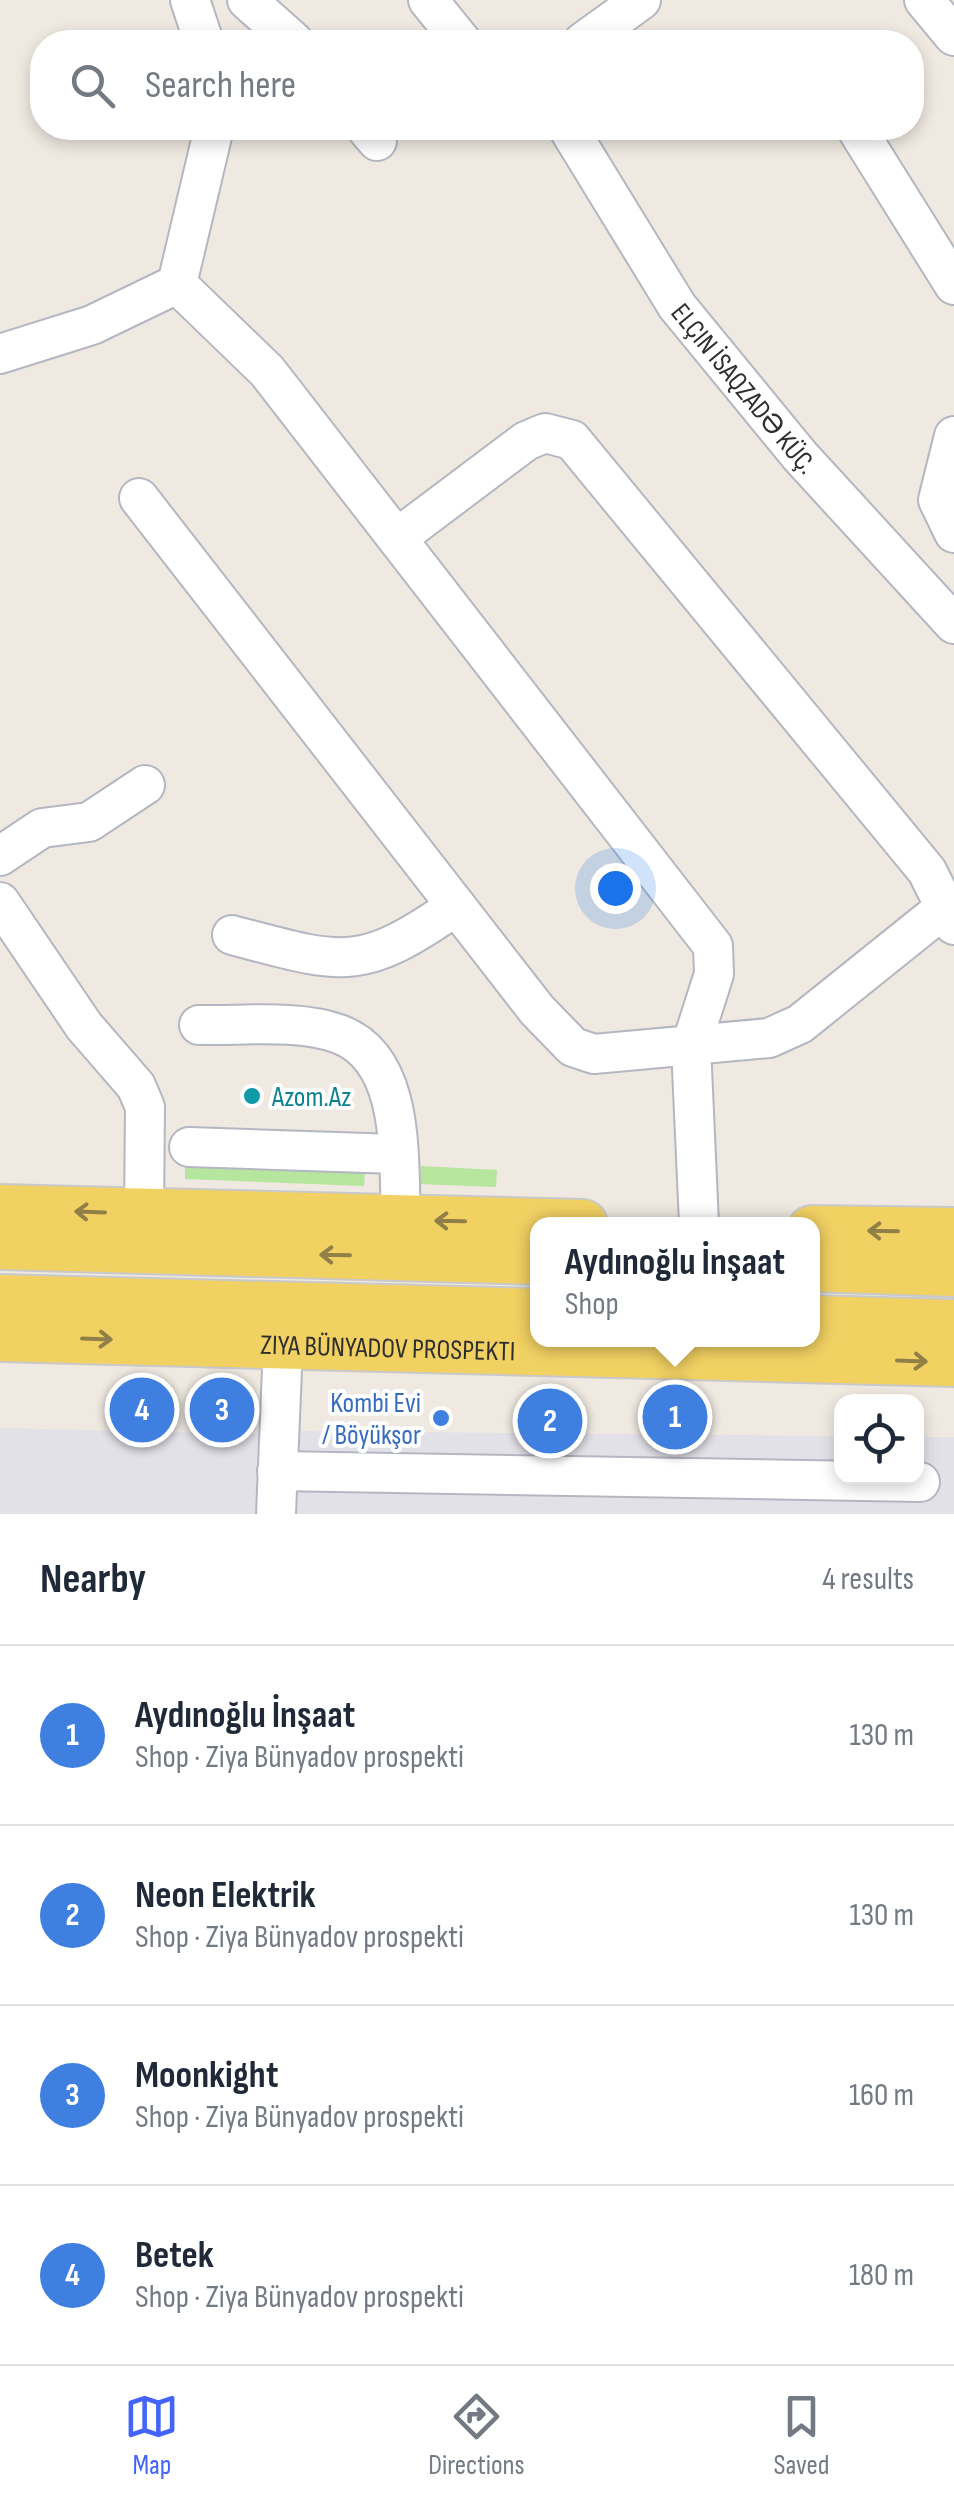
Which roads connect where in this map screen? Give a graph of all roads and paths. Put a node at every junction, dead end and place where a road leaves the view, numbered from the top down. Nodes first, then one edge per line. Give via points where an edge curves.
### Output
1 (190, 0) edge
2 (247, 0) edge
3 (428, 0) edge
4 (641, 0) edge
5 (924, 0) edge
6 (200, 30) edge
7 (281, 30) edge
8 (452, 30) edge
9 (600, 30) edge
10 (954, 36) edge
11 (211, 140) edge
12 (575, 140) edge
13 (863, 140) edge
14 (178, 284) junction
15 (954, 285) edge
16 (0, 354) edge
17 (954, 436) edge
18 (139, 498) dead end
19 (954, 533) edge
20 (397, 538) junction
21 (954, 624) edge
22 (144, 785) dead end
23 (0, 856) edge
24 (0, 902) edge
25 (456, 906) junction
26 (951, 915) edge
27 (232, 935) dead end
28 (200, 1024) dead end
29 (692, 1046) junction
30 (189, 1148) dead end
31 (397, 1154) junction
32 (0, 1210) edge
33 (144, 1214) junction
34 (699, 1217) edge
35 (401, 1220) junction
36 (820, 1230) edge
37 (954, 1232) edge
38 (530, 1236) edge
39 (0, 1245) edge
40 (826, 1266) edge
41 (954, 1272) edge
42 (14, 1301) edge
43 (530, 1314) edge
44 (820, 1320) edge
45 (954, 1324) edge
46 (0, 1337) edge
47 (283, 1345) junction
48 (766, 1347) edge
49 (856, 1359) junction
50 (954, 1362) edge
51 (278, 1470) junction
52 (834, 1480) edge
53 (276, 1514) edge

1 - 6 street
2 - 7 street
3 - 8 street
4 - 9 street
5 - 10 street
11 - 14 street
12 - 21 street, ELÇIN İSAQZADƏ KÜÇ. via 676,306 800,456
13 - 15 street
14 - 16 street via 92,325
14 - 20 street via 267,371
17 - 19 street via 938,500
18 - 25 street
20 - 26 street via 526,441 545,432 572,440 928,871
20 - 29 street via 713,946 714,974
22 - 23 street via 89,822 42,828
24 - 33 street via 84,1026 136,1086 144,1107
25 - 27 street via 408,940 356,960 317,958
25 - 29 street via 572,1047 594,1054
26 - 29 street via 800,1024 769,1038
28 - 31 street via 311,1028 363,1046 388,1089
29 - 34 street
30 - 31 street
31 - 35 street
33 -> 32 main road
33 - 35 main road
38 -> 35 main road
37 -> 36 main road
38 -> 39 main road
40 - 41 main road
42 - 43 main road, ZIYA BÜNYADOV PROSPEKTI
44 - 45 main road
46 -> 47 main road, ZIYA BÜNYADOV PROSPEKTI
47 - 49 main road, ZIYA BÜNYADOV PROSPEKTI
47 - 51 street
48 - 49 main road
49 -> 50 main road, ZIYA BÜNYADOV PROSPEKTI
51 - 52 street
51 - 53 street

